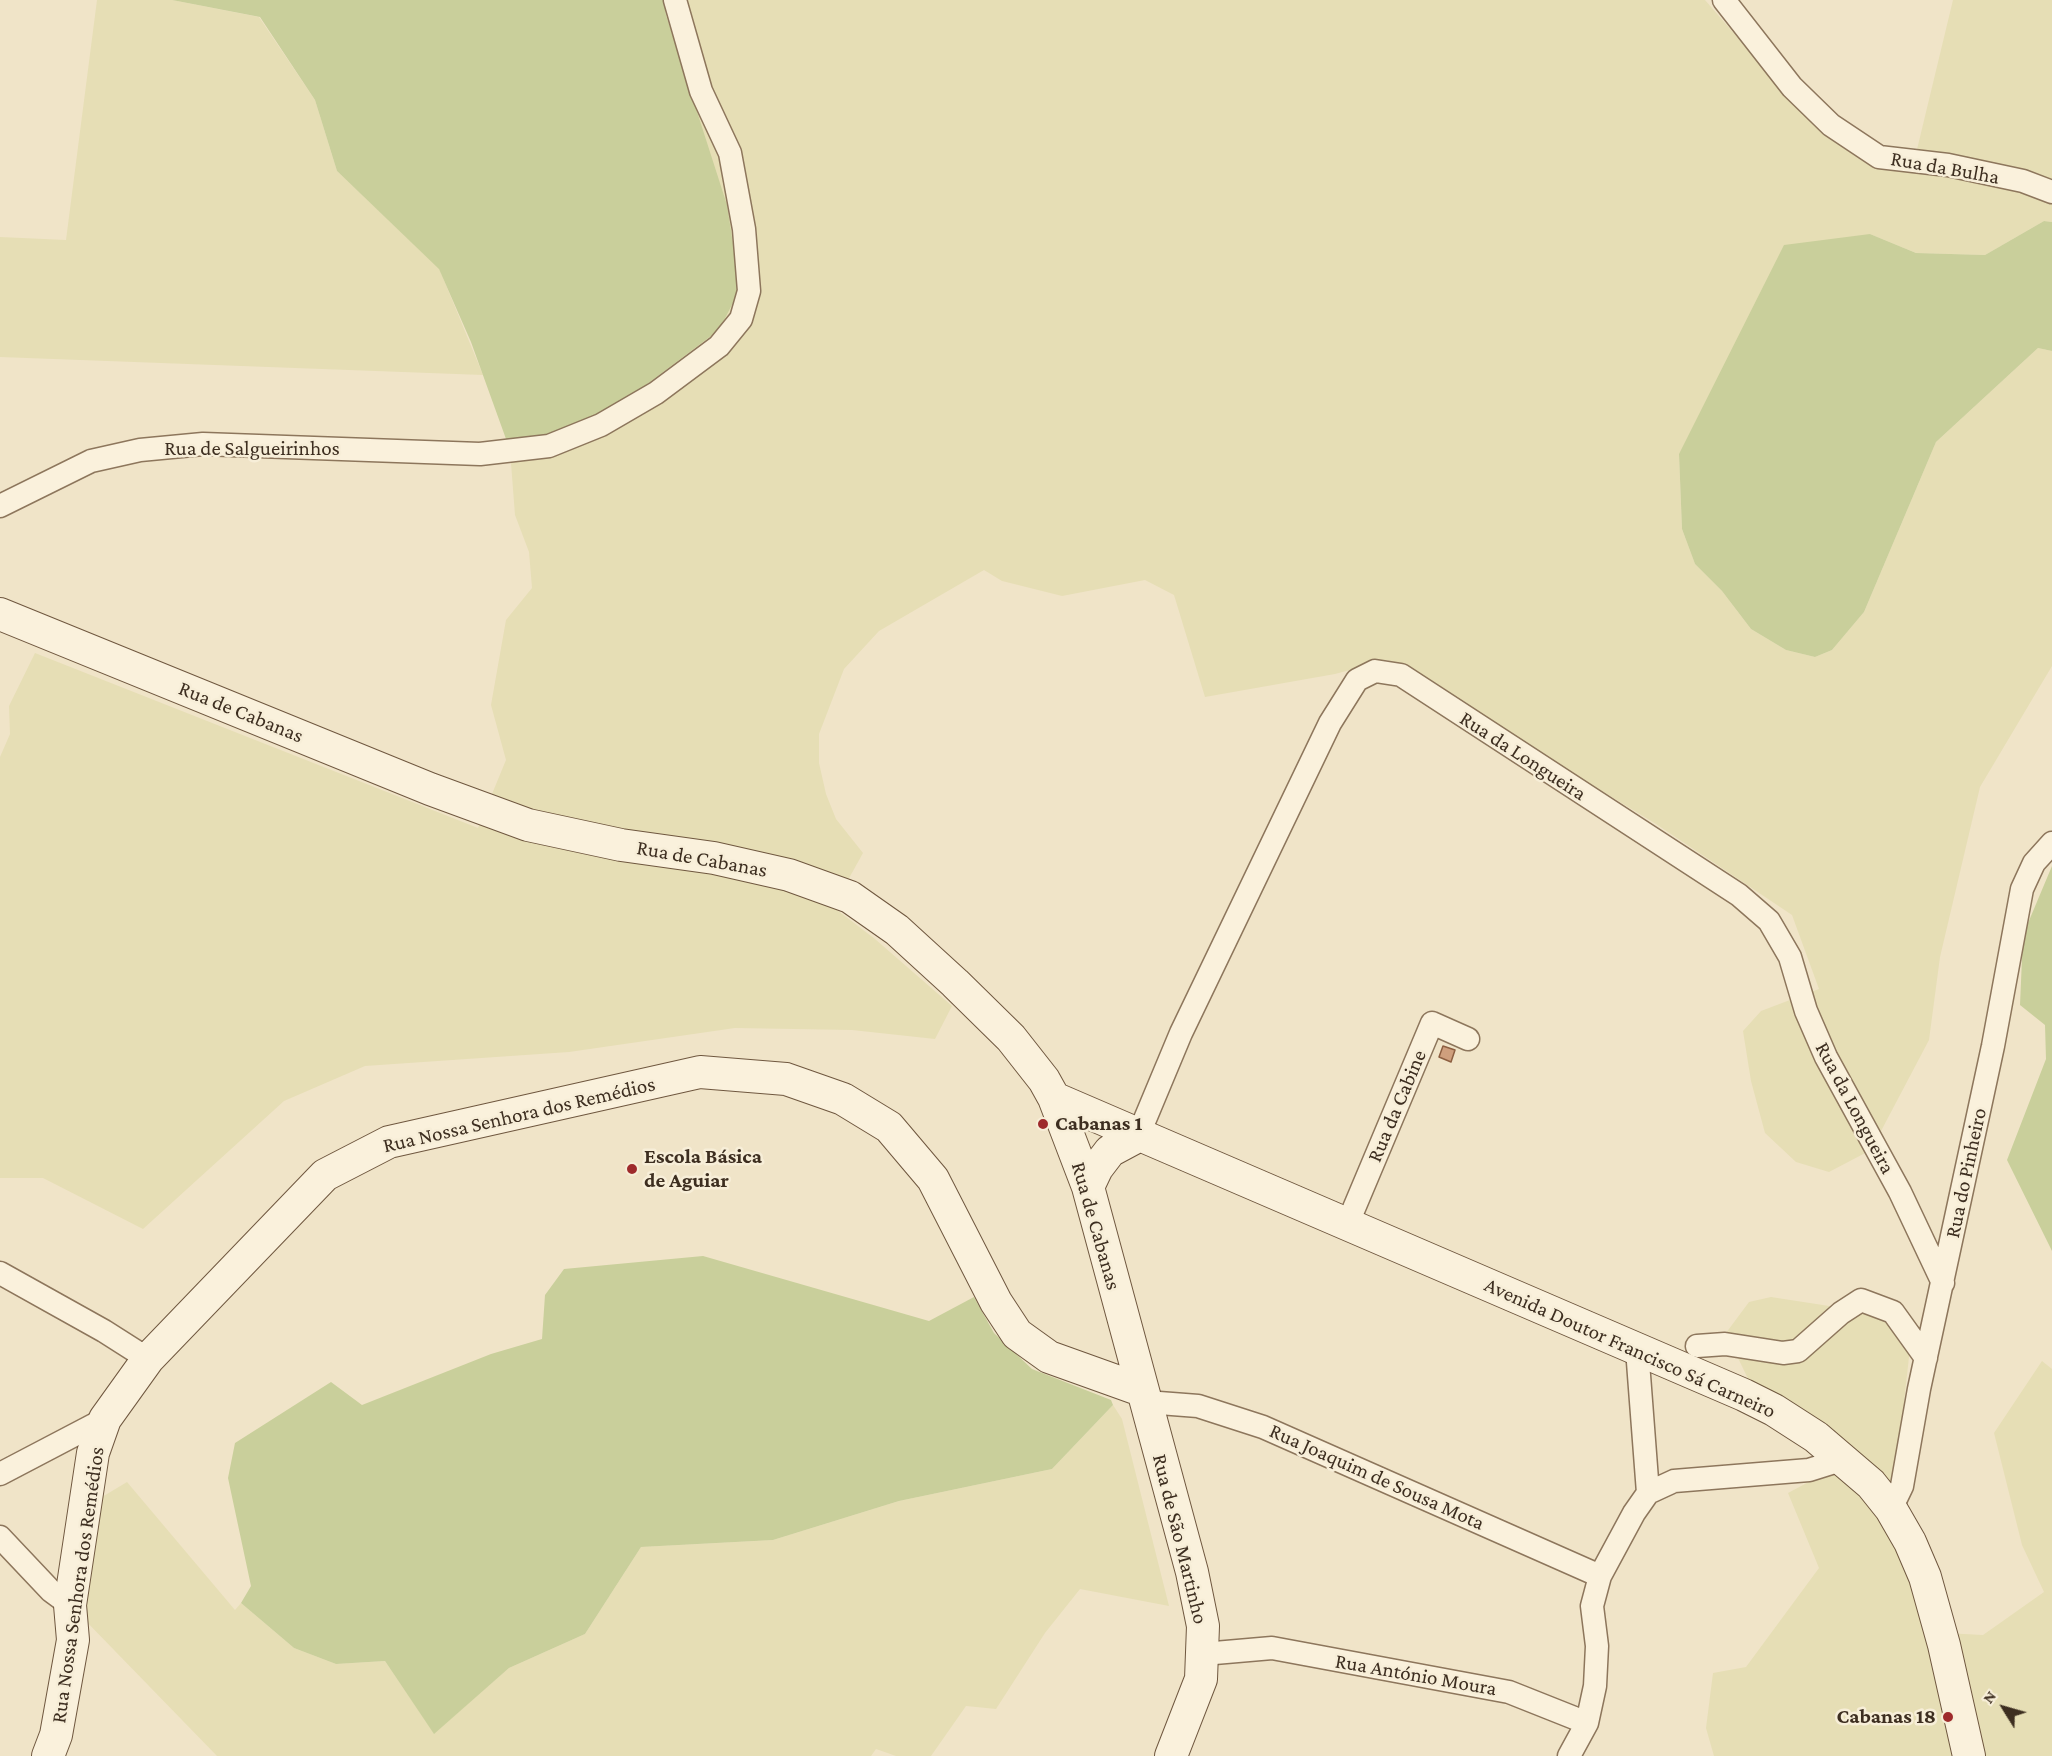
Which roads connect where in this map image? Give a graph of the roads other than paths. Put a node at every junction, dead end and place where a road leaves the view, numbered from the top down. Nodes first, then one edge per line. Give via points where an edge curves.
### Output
1 (675, 0) edge
2 (1724, 0) edge
3 (2052, 192) edge
4 (0, 506) edge
5 (0, 614) edge
6 (2052, 843) edge
7 (1468, 1039) dead end
8 (1054, 1098) junction
9 (1138, 1136) junction
10 (1088, 1187) junction
11 (1347, 1225) junction
12 (0, 1273) edge
13 (1942, 1283) junction
14 (1697, 1346) dead end
15 (1637, 1349) junction
16 (1926, 1358) junction
17 (148, 1359) junction
18 (1144, 1396) junction
19 (105, 1419) junction
20 (1844, 1459) junction
21 (0, 1474) edge
22 (1648, 1493) junction
23 (1891, 1509) junction
24 (0, 1538) edge
25 (1600, 1576) junction
26 (70, 1605) junction
27 (1203, 1654) junction
28 (1587, 1724) junction
29 (48, 1756) edge
30 (1170, 1756) edge
31 (1569, 1756) edge
32 (1969, 1756) edge

1 - 4 street, Rua de Salgueirinhos via 700,91 730,153 744,229 749,291 741,320 719,346 656,393 601,424 549,446 480,454 203,444 140,450 91,461
2 - 3 street, Rua da Bulha via 1792,87 1832,125 1879,157 1948,165 2023,181
5 - 8 street, Rua de Cabanas via 528,825 621,845 714,858 789,875 850,897 897,930 955,983 1028,1058
6 - 13 street, Rua do Pinheiro via 2034,863 2022,889
7 - 11 street, Rua da Cabine via 1432,1023
8 - 9 street, Avenida Doutor Francisco Sá Carneiro
8 - 10 street, Rua de Cabanas
9 - 10 street via 1110,1151 1096,1168
9 - 11 street, Avenida Doutor Francisco Sá Carneiro
9 - 13 street, Rua da Longueira via 1181,1033 1330,723 1358,680 1375,671 1401,675 1739,895 1769,921 1790,957 1806,1011 1826,1057 1900,1192
10 - 18 street, Rua de Cabanas
11 - 15 street, Avenida Doutor Francisco Sá Carneiro
12 - 17 street
13 - 16 street, Rua do Pinheiro
14 - 16 street via 1725,1344 1783,1353 1798,1351 1861,1300 1893,1312
15 - 20 street, Avenida Doutor Francisco Sá Carneiro via 1774,1410
15 - 22 street
16 - 23 street, Rua do Pinheiro via 1902,1486
17 - 18 street, Rua Nossa Senhora dos Remédios via 325,1175 389,1142 700,1072 786,1079 843,1099 889,1127 933,1179 996,1302 1017,1334 1049,1357
17 - 19 street, Rua Nossa Senhora dos Remédios
18 - 25 street, Rua Joaquim de Sousa Mota via 1198,1406 1263,1427
18 - 27 street, Rua de São Martinho via 1200,1604
19 - 21 street
19 - 26 street, Rua Nossa Senhora dos Remédios via 93,1453
20 - 22 street via 1809,1470 1674,1480
20 - 23 street, Avenida Doutor Francisco Sá Carneiro via 1872,1484
22 - 25 street
23 - 32 street, Avenida Doutor Francisco Sá Carneiro via 1925,1577
24 - 26 street via 51,1591
25 - 28 street via 1592,1606 1598,1646
26 - 29 street, Rua Nossa Senhora dos Remédios via 73,1640 56,1735
27 - 28 street, Rua António Moura via 1272,1648 1509,1692
27 - 30 street, Rua de São Martinho via 1201,1679
28 - 31 street

